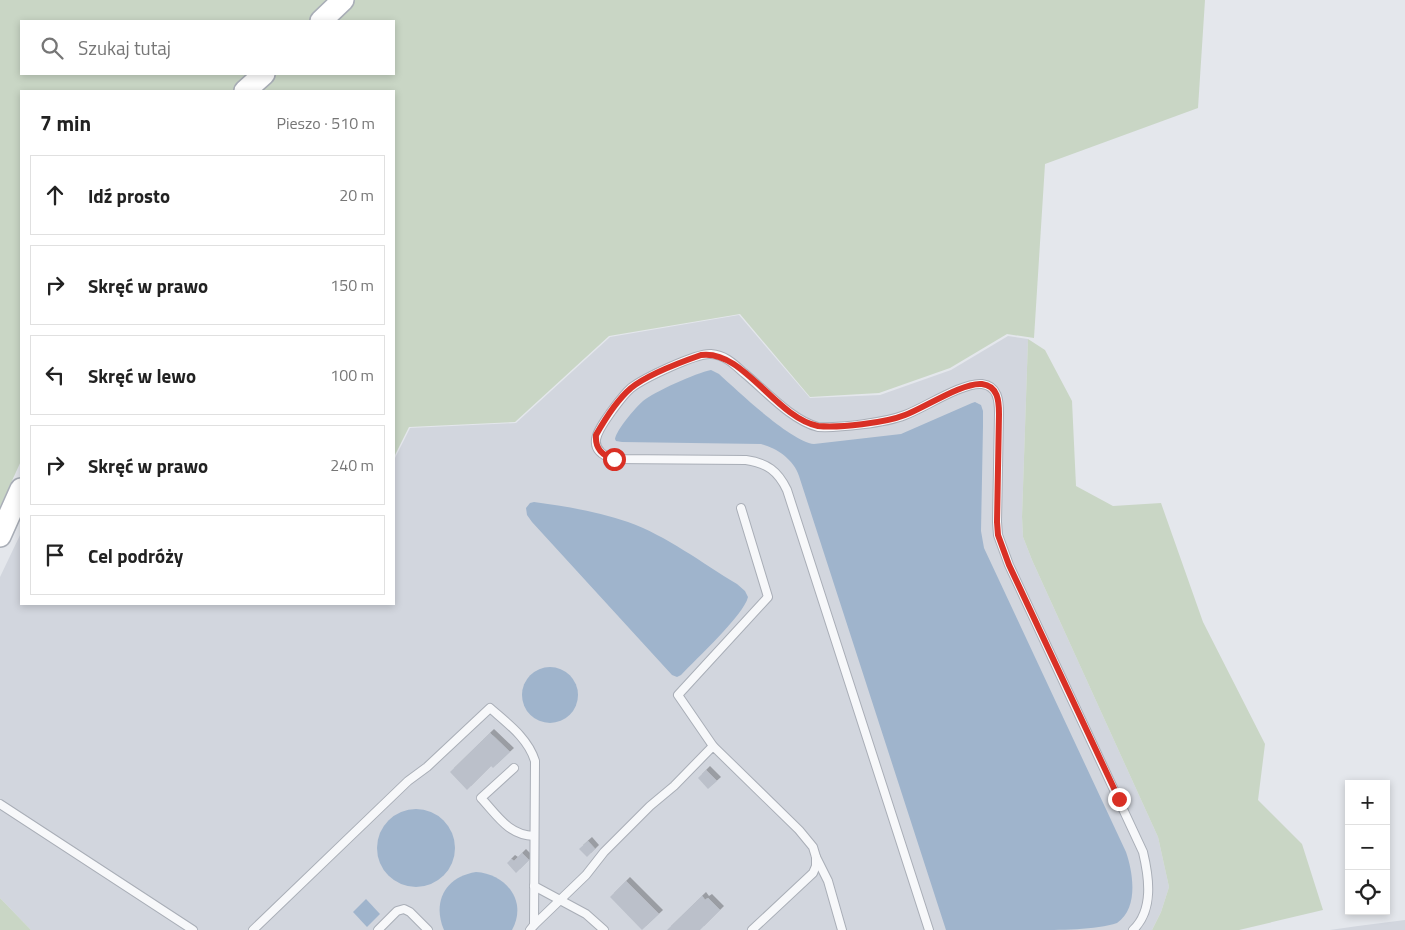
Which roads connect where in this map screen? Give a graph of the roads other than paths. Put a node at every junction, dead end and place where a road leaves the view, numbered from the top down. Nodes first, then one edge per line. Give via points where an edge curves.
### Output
1 (344, 0) edge
2 (322, 20) edge
3 (263, 75) edge
4 (246, 90) edge
5 (20, 491) edge
6 (741, 508) dead end
7 (0, 536) edge
8 (713, 746) junction
9 (514, 768) dead end
10 (0, 804) edge
11 (534, 836) junction
12 (816, 857) junction
13 (534, 886) junction
14 (560, 900) junction
15 (532, 928) edge
16 (193, 930) edge
17 (253, 930) edge
18 (378, 930) edge
19 (428, 930) edge
20 (604, 930) edge
21 (752, 930) edge
22 (842, 930) edge
23 (929, 930) edge
24 (1133, 930) edge

1 - 2 street
3 - 4 street
5 - 7 street
6 - 8 lane via 768,598 678,695
8 - 12 lane via 799,830 813,847
8 - 14 lane
9 - 11 lane via 481,798 509,828
10 - 16 lane
11 - 13 lane
11 - 17 lane via 535,768 532,753 522,738 490,708
12 - 21 lane via 813,873
12 - 22 lane via 828,881
13 - 14 lane
13 - 15 lane
14 - 15 lane
14 - 20 lane via 586,914
18 - 19 lane via 404,909
23 - 24 lane via 787,490 778,474 764,463 746,460 614,459 605,456 595,443 600,428 630,389 692,358 710,353 726,358 792,414 818,426 894,419 974,384 984,384 997,394 998,535 1143,852 1147,900 1144,914

